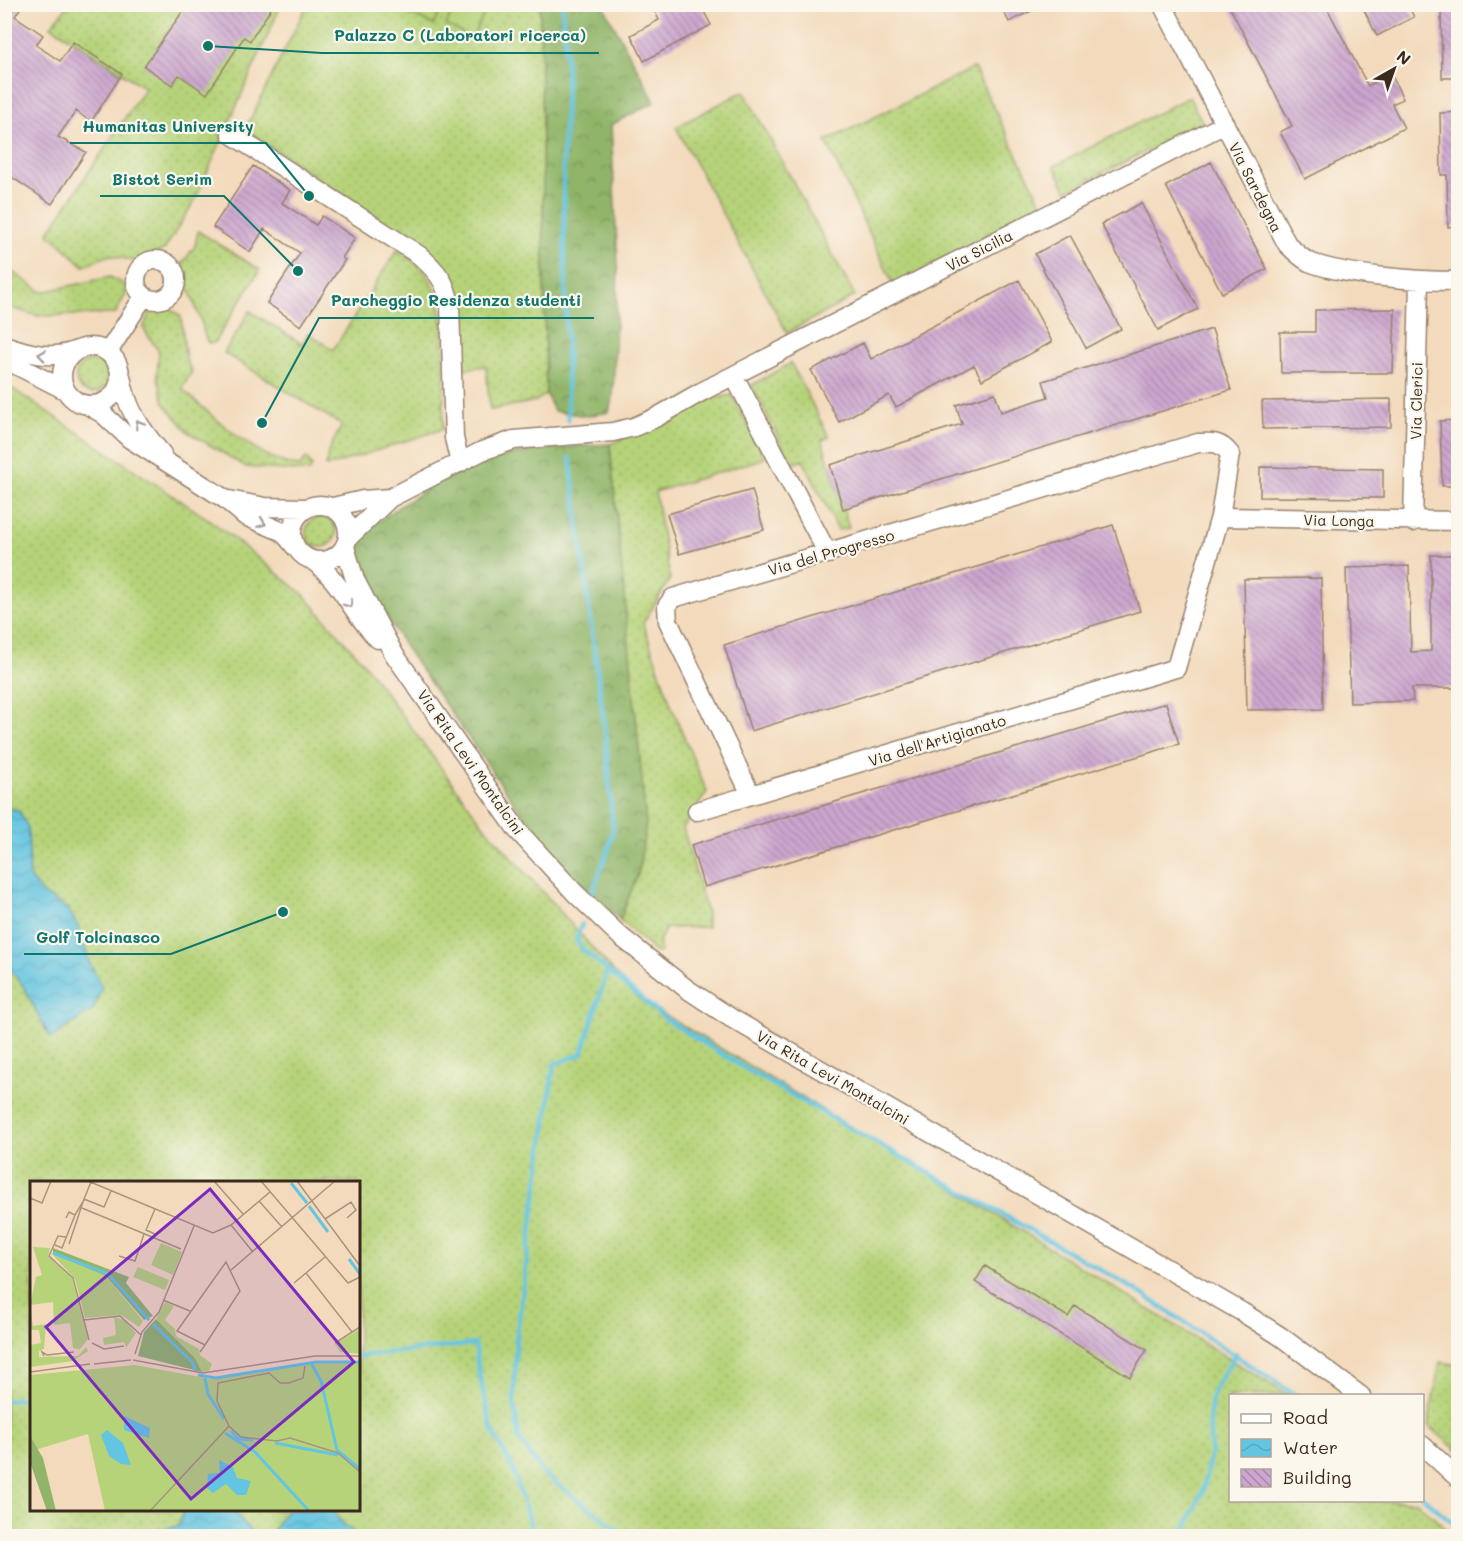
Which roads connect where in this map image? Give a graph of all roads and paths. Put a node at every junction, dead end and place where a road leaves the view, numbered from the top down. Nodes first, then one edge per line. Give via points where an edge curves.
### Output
1 (1162, 4) edge
2 (1225, 124) junction
3 (231, 134) dead end
4 (1419, 281) junction
5 (1458, 281) edge
6 (144, 296) dead end
7 (4, 345) edge
8 (79, 349) junction
9 (108, 352) junction
10 (4, 359) edge
11 (121, 376) junction
12 (734, 376) junction
13 (65, 390) junction
14 (89, 406) junction
15 (460, 463) junction
16 (171, 464) junction
17 (390, 498) junction
18 (225, 500) junction
19 (333, 507) junction
20 (305, 508) junction
21 (1220, 517) junction
22 (1458, 521) edge
23 (1413, 522) junction
24 (347, 543) junction
25 (297, 549) junction
26 (828, 554) junction
27 (312, 560) junction
28 (394, 654) junction
29 (751, 795) junction
30 (697, 811) dead end
31 (1360, 1394) edge
32 (1424, 1447) edge
33 (1458, 1478) edge

1 - 2 street, Via Sardegna
2 - 4 street, Via Sardegna via 1281,234 1307,261
2 - 12 street, Via Sicilia
3 - 15 street via 437,270 447,286 450,304 454,438
4 - 5 street, Via Sardegna
4 - 23 street, Via Clerici
6 - 9 street
8 -> 7 street via 62,357
8 - 9 street
8 - 13 street via 62,372
9 - 11 street, Via Rita Levi Montalcini via 119,366
10 - 13 street, Via Rita Levi Montalcini
11 - 14 street via 108,401
16 -> 11 street, Via Rita Levi Montalcini via 133,415 124,397
12 - 15 street, Via Sicilia via 634,426 613,432 514,440
12 - 26 street
13 - 14 street, Via Rita Levi Montalcini via 71,398
14 - 16 street, Via Rita Levi Montalcini
15 - 17 street, Via Sicilia
16 - 18 street, Via Rita Levi Montalcini
17 - 19 street
17 - 24 street
18 - 20 street, Via Rita Levi Montalcini
18 -> 25 street, Via Rita Levi Montalcini via 245,516 283,532
19 - 20 street, Via Rita Levi Montalcini via 314,504
19 - 24 street, Via Rita Levi Montalcini via 346,520
20 - 25 street via 293,522
21 - 23 street, Via Longa
21 - 26 street, Via del Progresso via 1230,454 1223,445 1198,443
21 - 29 street, Via dell'Artigianato via 1176,668
22 - 23 street, Via Longa
24 - 27 street via 331,559
24 - 28 street, Via Rita Levi Montalcini via 355,580
25 - 27 street, Via Rita Levi Montalcini
26 - 29 street, Via del Progresso via 686,592 667,606 668,621
27 -> 28 street, Via Rita Levi Montalcini via 327,570 371,632
28 - 31 street, Via Rita Levi Montalcini via 518,831 620,936 687,989 771,1042 1242,1312
29 - 30 street, Via dell'Artigianato
32 - 33 street

